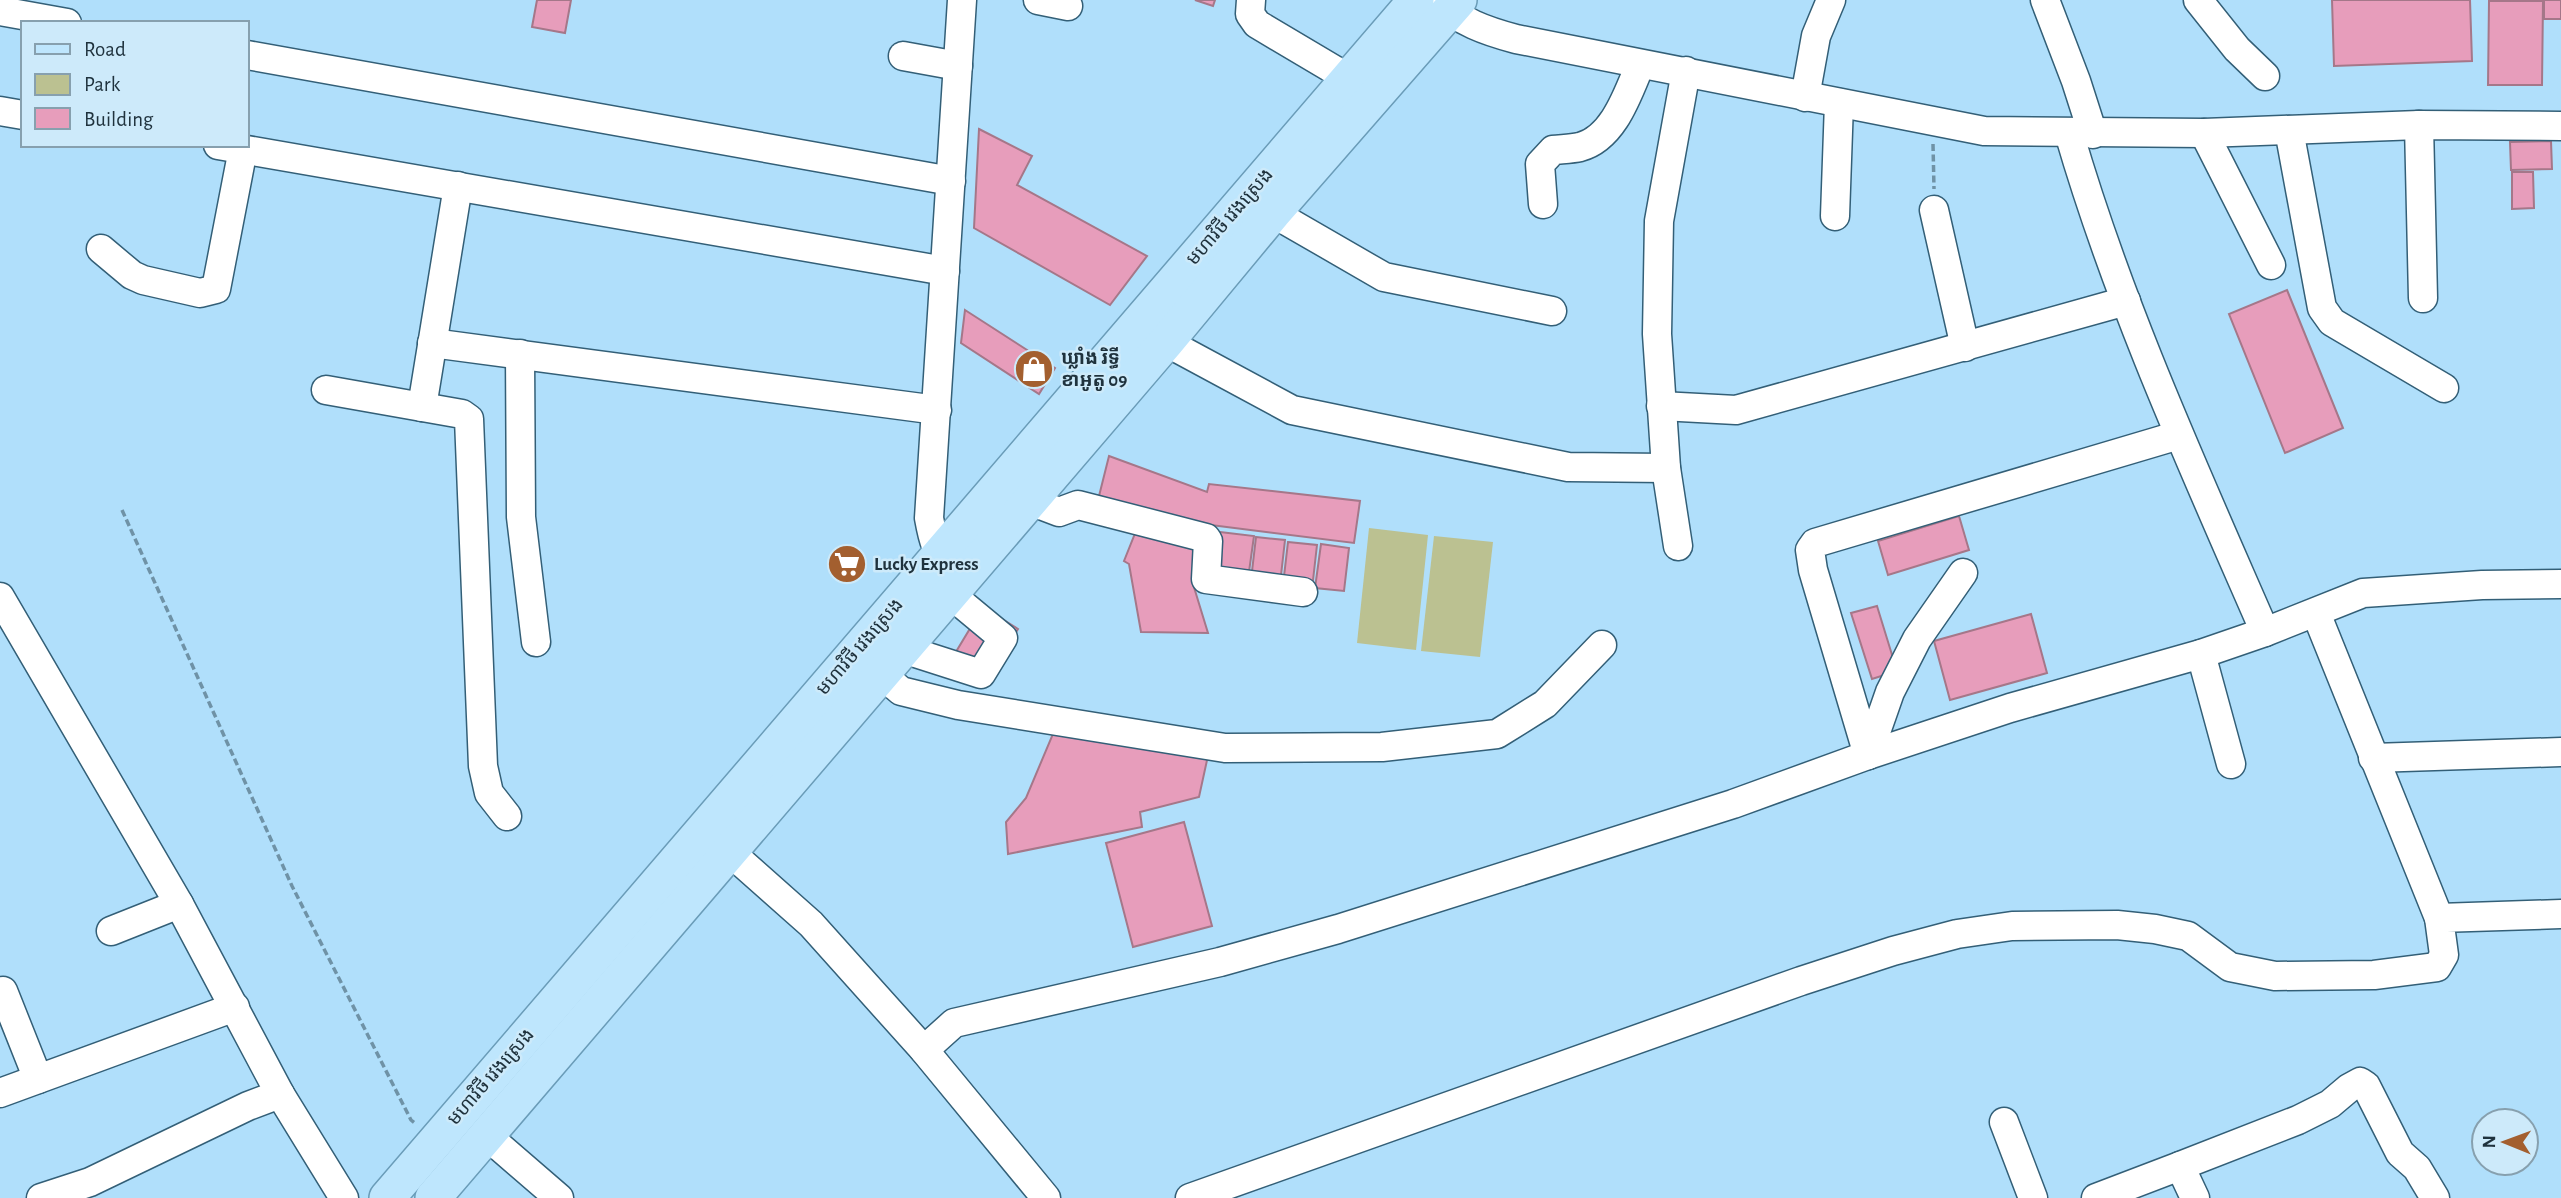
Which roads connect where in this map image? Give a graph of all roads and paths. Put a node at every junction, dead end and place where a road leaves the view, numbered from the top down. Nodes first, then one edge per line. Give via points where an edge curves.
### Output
1 (962, 0) edge
2 (1038, 0) edge
3 (1251, 0) edge
4 (1416, 0) edge
5 (1832, 0) edge
6 (2045, 0) edge
7 (2199, 0) edge
8 (1449, 4) edge
9 (1068, 6) dead end
10 (0, 11) edge
11 (56, 21) edge
12 (248, 55) edge
13 (903, 56) dead end
14 (1640, 65) junction
15 (958, 66) junction
16 (1686, 71) junction
17 (2265, 76) dead end
18 (1348, 78) junction
19 (1805, 97) junction
20 (1839, 103) junction
21 (0, 111) edge
22 (21, 115) edge
23 (1933, 121) junction
24 (2419, 125) junction
25 (2561, 126) edge
26 (2289, 130) junction
27 (2081, 133) junction
28 (2204, 133) junction
29 (230, 147) edge
30 (951, 181) junction
31 (458, 186) junction
32 (1544, 204) dead end
33 (1934, 210) joint
34 (1273, 213) junction
35 (1835, 216) dead end
36 (102, 249) dead end
37 (2271, 265) dead end
38 (946, 271) junction
39 (2423, 298) dead end
40 (2126, 301) junction
41 (1552, 311) dead end
42 (1166, 342) junction
43 (432, 343) junction
44 (1965, 347) junction
45 (520, 355) junction
46 (2444, 388) dead end
47 (326, 390) dead end
48 (1661, 406) junction
49 (422, 407) junction
50 (937, 410) junction
51 (2179, 435) junction
52 (1666, 468) junction
53 (1030, 501) junction
54 (122, 510) dead end
55 (1678, 546) dead end
56 (1963, 573) dead end
57 (951, 575) junction
58 (2561, 584) edge
59 (1303, 592) dead end
60 (0, 597) edge
61 (2316, 613) junction
62 (2266, 632) junction
63 (536, 642) dead end
64 (1602, 645) dead end
65 (2201, 654) junction
66 (892, 661) junction
67 (2561, 752) edge
68 (1868, 755) junction
69 (2373, 758) junction
70 (2231, 764) dead end
71 (507, 816) dead end
72 (717, 840) junction
73 (179, 904) junction
74 (2561, 914) edge
75 (2439, 918) junction
76 (111, 931) dead end
77 (3, 991) dead end
78 (235, 1007) junction
79 (924, 1050) junction
80 (38, 1079) junction
81 (0, 1093) edge
82 (281, 1094) junction
83 (2004, 1122) dead end
84 (486, 1135) junction
85 (435, 1143) junction
86 (2180, 1166) junction
87 (41, 1198) edge
88 (344, 1198) edge
89 (387, 1198) edge
90 (433, 1198) edge
91 (559, 1198) edge
92 (1046, 1198) edge
93 (1190, 1198) edge
94 (2033, 1198) edge
95 (2096, 1198) edge
96 (2195, 1198) edge
97 (2435, 1198) edge

1 - 15 street
2 - 9 street
3 - 18 street via 1250,14 1257,24
4 - 18 main road, មហាវិថី វេងស្រេង
5 - 19 street via 1816,36
6 - 27 street via 2076,81
7 - 17 street
8 - 14 street via 1479,28
8 - 34 main road, មហាវិថី វេងស្រេង
10 - 11 street
12 - 30 street
13 - 15 street
14 - 16 street
14 - 32 street via 1621,112 1603,132 1583,146 1552,150 1540,164
15 - 30 street
16 - 19 street
16 - 48 street via 1659,221
18 - 57 main road, មហាវិថី វេងស្រេង
19 - 20 street
20 - 23 street
20 - 35 street
21 - 22 street
23 - 27 street via 1984,131
23 - 33 path
24 - 25 street
24 - 26 street
24 - 39 street
26 - 28 street
26 - 46 street via 2322,308 2332,322
27 - 28 street
27 - 40 street via 2086,190
28 - 37 street
29 - 31 street
29 - 36 street via 216,289 201,293 143,280
30 - 38 street
31 - 38 street
31 - 43 street
33 - 44 street
34 - 41 street via 1384,277
34 - 42 main road, មហាវិថី វេងស្រេង
38 - 50 street
40 - 44 street
40 - 51 street
42 - 52 street via 1292,410 1568,467
42 - 53 main road, មហាវិថី វេងស្រេង
43 - 45 street
43 - 49 street
44 - 48 street via 1736,410
45 - 50 street
45 - 63 street via 521,517
47 - 49 street
48 - 52 street
49 - 71 street via 469,419 483,766 489,793
50 - 57 street via 929,518
51 - 62 street
51 - 68 street via 1815,543 1810,550 1813,570
52 - 55 street
53 - 57 main road, មហាវិថី វេងស្រេង
53 - 59 street via 1059,512 1078,505 1206,538 1207,580
54 - 85 path via 292,886 411,1120
56 - 68 street via 1917,639 1890,692
57 - 66 main road, មហាវិថី វេងស្រេង
57 - 66 street via 1003,638 981,674
57 - 72 main road, មហាវិថី វេងស្រេង
58 - 61 street via 2363,593
60 - 73 street
61 - 62 street
61 - 69 street
62 - 65 street
64 - 66 street via 1545,704 1497,734 1382,747 1225,748 958,705 901,691
65 - 68 street via 2010,708
65 - 70 street
66 - 72 main road, មហាវិថី វេងស្រេង
67 - 69 street
68 - 79 street via 1733,804 1338,929 1220,962 954,1023
69 - 75 street
72 - 79 street via 811,924
72 - 84 main road, មហាវិថី វេងស្រេង
72 - 85 main road, មហាវិថី វេងស្រេង
73 - 76 street
73 - 78 street
74 - 75 street
75 - 93 street via 2444,955 2437,967 2374,975 2275,976 2230,967 2188,936 2117,925 2011,926 1957,934 1801,981
77 - 80 street
78 - 80 street
78 - 82 street
79 - 92 street
80 - 81 street
82 - 87 street via 90,1182
82 - 88 street
83 - 94 street
84 - 90 main road, មហាវិថី វេងស្រេង
84 - 91 street
85 - 89 main road, មហាវិថី វេងស្រេង
86 - 95 street
86 - 96 street
86 - 97 street via 2298,1120 2360,1082 2400,1153 2417,1168

